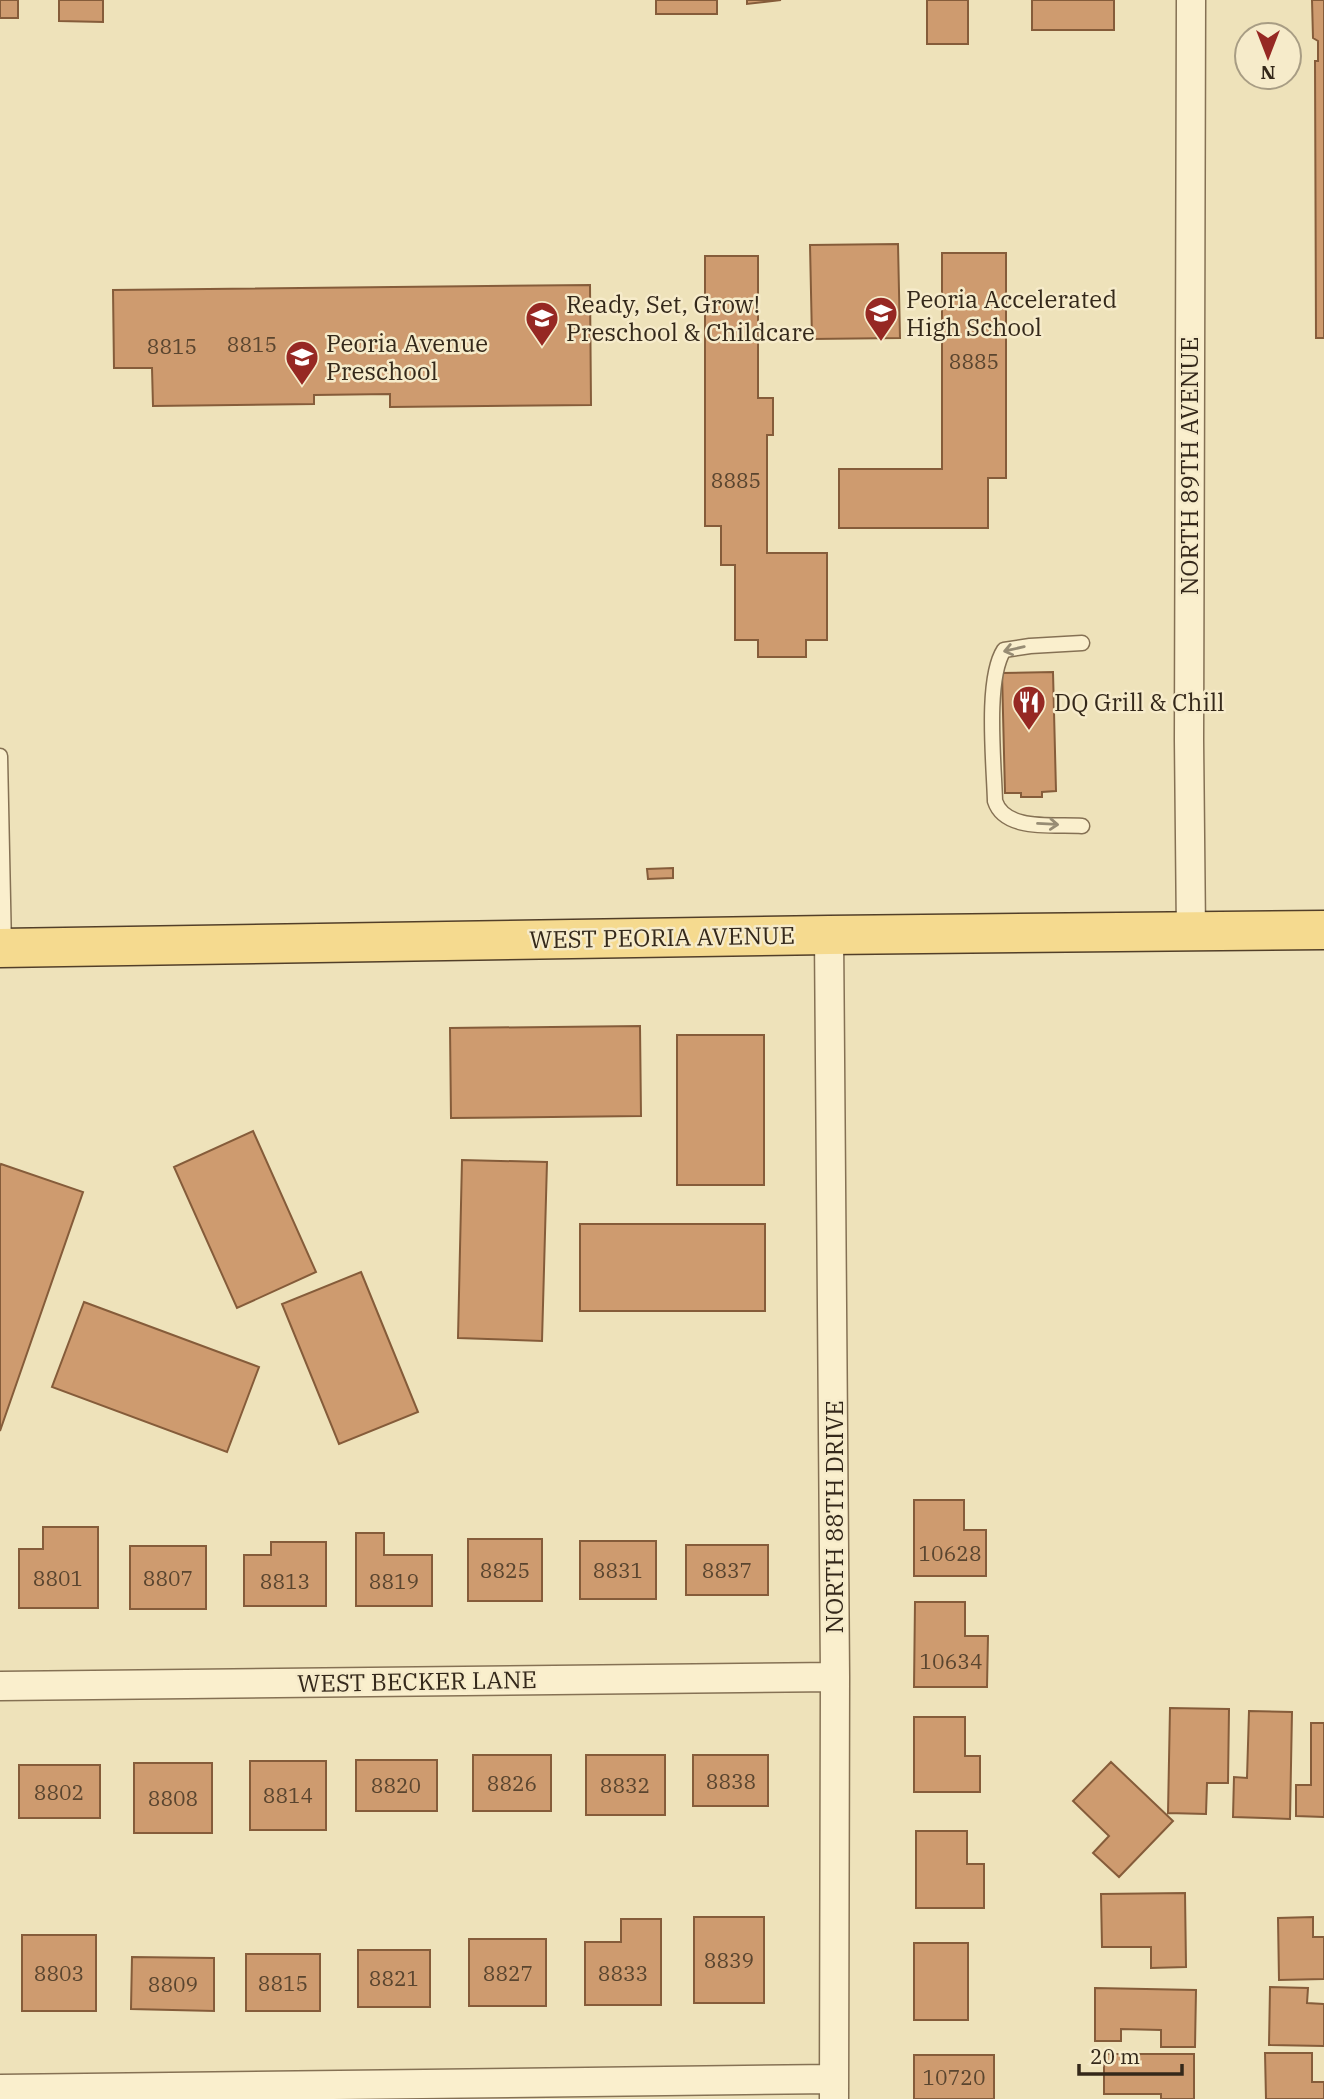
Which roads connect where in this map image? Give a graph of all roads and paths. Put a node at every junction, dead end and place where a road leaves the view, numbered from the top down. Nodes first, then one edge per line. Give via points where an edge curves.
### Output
1 (1191, 0) edge
2 (1082, 643) dead end
3 (0, 757) edge
4 (1082, 825) dead end
5 (1324, 930) edge
6 (1191, 932) junction
7 (829, 934) junction
8 (2, 948) edge
9 (835, 1677) junction
10 (0, 1686) edge
11 (0, 2089) edge
12 (834, 2089) edge

1 - 6 street, NORTH 89TH AVENUE
2 -> 4 lane via 1004,650 996,661 993,681 998,811 1022,823
3 - 8 lane
5 - 6 main road, WEST PEORIA AVENUE
6 - 7 main road, WEST PEORIA AVENUE
7 - 8 main road, WEST PEORIA AVENUE
7 - 9 street, NORTH 88TH DRIVE
9 - 10 street, WEST BECKER LANE
9 - 12 street, NORTH 88TH DRIVE
11 - 12 street

